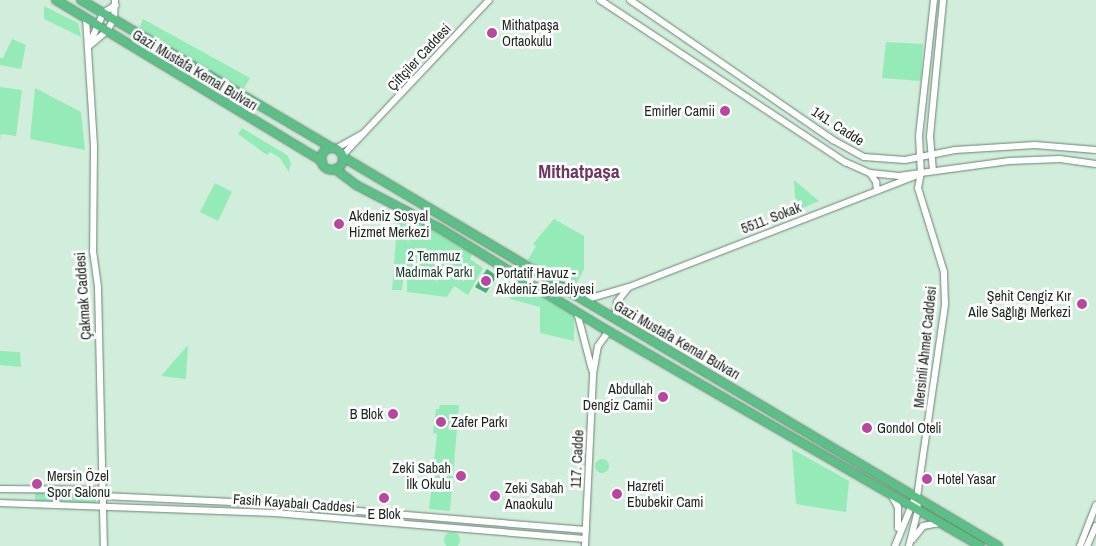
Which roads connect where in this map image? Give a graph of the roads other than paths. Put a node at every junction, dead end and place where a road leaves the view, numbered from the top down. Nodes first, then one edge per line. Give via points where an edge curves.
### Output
1 (56, 0) edge
2 (80, 0) edge
3 (489, 0) edge
4 (600, 0) edge
5 (630, 0) edge
6 (934, 0) edge
7 (943, 0) edge
8 (116, 3) edge
9 (103, 13) junction
10 (86, 18) junction
11 (114, 20) junction
12 (96, 24) junction
13 (107, 31) junction
14 (89, 46) junction
15 (368, 131) junction
16 (334, 148) junction
17 (1096, 150) edge
18 (932, 155) junction
19 (343, 156) junction
20 (918, 158) junction
21 (322, 161) junction
22 (1096, 164) edge
23 (335, 169) junction
24 (933, 171) junction
25 (870, 173) junction
26 (921, 173) junction
27 (904, 180) junction
28 (918, 188) junction
29 (877, 190) junction
30 (630, 287) junction
31 (584, 300) junction
32 (577, 312) junction
33 (615, 319) junction
34 (610, 331) junction
35 (593, 374) junction
36 (0, 489) edge
37 (103, 493) junction
38 (891, 493) junction
39 (917, 497) junction
40 (0, 503) edge
41 (103, 505) junction
42 (1096, 505) edge
43 (915, 508) junction
44 (940, 522) junction
45 (1096, 526) edge
46 (586, 530) junction
47 (898, 538) junction
48 (585, 542) edge
49 (909, 545) edge
50 (104, 546) edge
51 (896, 546) edge
52 (980, 546) edge
53 (998, 546) edge
54 (1080, 546) edge
55 (1087, 546) edge

1 - 10 highway, Gazi Mustafa Kemal Bulvarı
2 - 9 highway, Gazi Mustafa Kemal Bulvarı
3 - 15 street, Çiftçiler Caddesi
4 - 25 street, 141. Cadde via 845,162
5 - 20 street, 141. Cadde via 850,152 877,159
6 - 20 street
7 - 18 street via 930,136
8 - 9 street
8 - 11 street
9 - 11 highway, Gazi Mustafa Kemal Bulvarı
9 - 12 street
10 - 12 highway, Gazi Mustafa Kemal Bulvarı
10 - 14 street
11 - 13 street
11 - 16 highway, Gazi Mustafa Kemal Bulvarı
12 - 13 highway, Gazi Mustafa Kemal Bulvarı
12 - 14 street
13 - 14 street
13 - 21 highway, Gazi Mustafa Kemal Bulvarı
14 - 37 street, Çakmak Caddesi
15 - 16 street
15 - 19 street, Çiftçiler Caddesi
16 - 19 highway
16 - 21 highway via 323,152
17 - 18 street, 141. Cadde via 1035,145 955,150
18 - 20 street, 141. Cadde
18 - 24 street
19 - 23 highway via 342,163
19 - 31 highway, Gazi Mustafa Kemal Bulvarı
20 - 26 street
21 - 23 highway via 328,169
22 - 24 street via 1060,159 1009,161
23 - 32 highway, Gazi Mustafa Kemal Bulvarı via 356,185 439,228
24 - 26 street
25 - 26 street, 141. Cadde via 900,176
25 - 29 street
26 - 27 street, 5511. Sokak
26 - 28 street, Mersinli Ahmet Caddesi
27 - 28 street
27 - 29 street, 5511. Sokak
28 - 39 street, Mersinli Ahmet Caddesi via 943,266 945,304
29 - 30 street, 5511. Sokak
30 - 31 street, 5511. Sokak
30 - 33 street via 616,302
31 - 33 highway, Gazi Mustafa Kemal Bulvarı
32 - 34 highway, Gazi Mustafa Kemal Bulvarı
32 - 35 street, 117. Cadde
33 - 39 highway, Gazi Mustafa Kemal Bulvarı
34 - 35 street, 117. Cadde via 598,346
34 - 38 highway, Gazi Mustafa Kemal Bulvarı
35 - 46 street, 117. Cadde
36 - 37 street, Fasih Kayabalı Caddesi
37 - 41 street, Çakmak Caddesi
37 - 46 street, Fasih Kayabalı Caddesi
38 - 43 highway, Gazi Mustafa Kemal Bulvarı
38 - 47 street via 898,508
39 - 43 street, Mersinli Ahmet Caddesi
39 - 53 highway, Gazi Mustafa Kemal Bulvarı
40 - 41 street, Fasih Kayabalı Caddesi
41 - 48 street, Fasih Kayabalı Caddesi via 275,513
41 - 50 street, Çakmak Caddesi
42 - 54 street
43 - 44 highway, Gazi Mustafa Kemal Bulvarı
43 - 47 street, Mersinli Ahmet Caddesi
43 - 49 street, Mersinli Ahmet Caddesi
44 - 49 street via 923,526
44 - 52 highway, Gazi Mustafa Kemal Bulvarı
45 - 55 street
46 - 48 street, 117. Cadde
47 - 51 street, Mersinli Ahmet Caddesi

